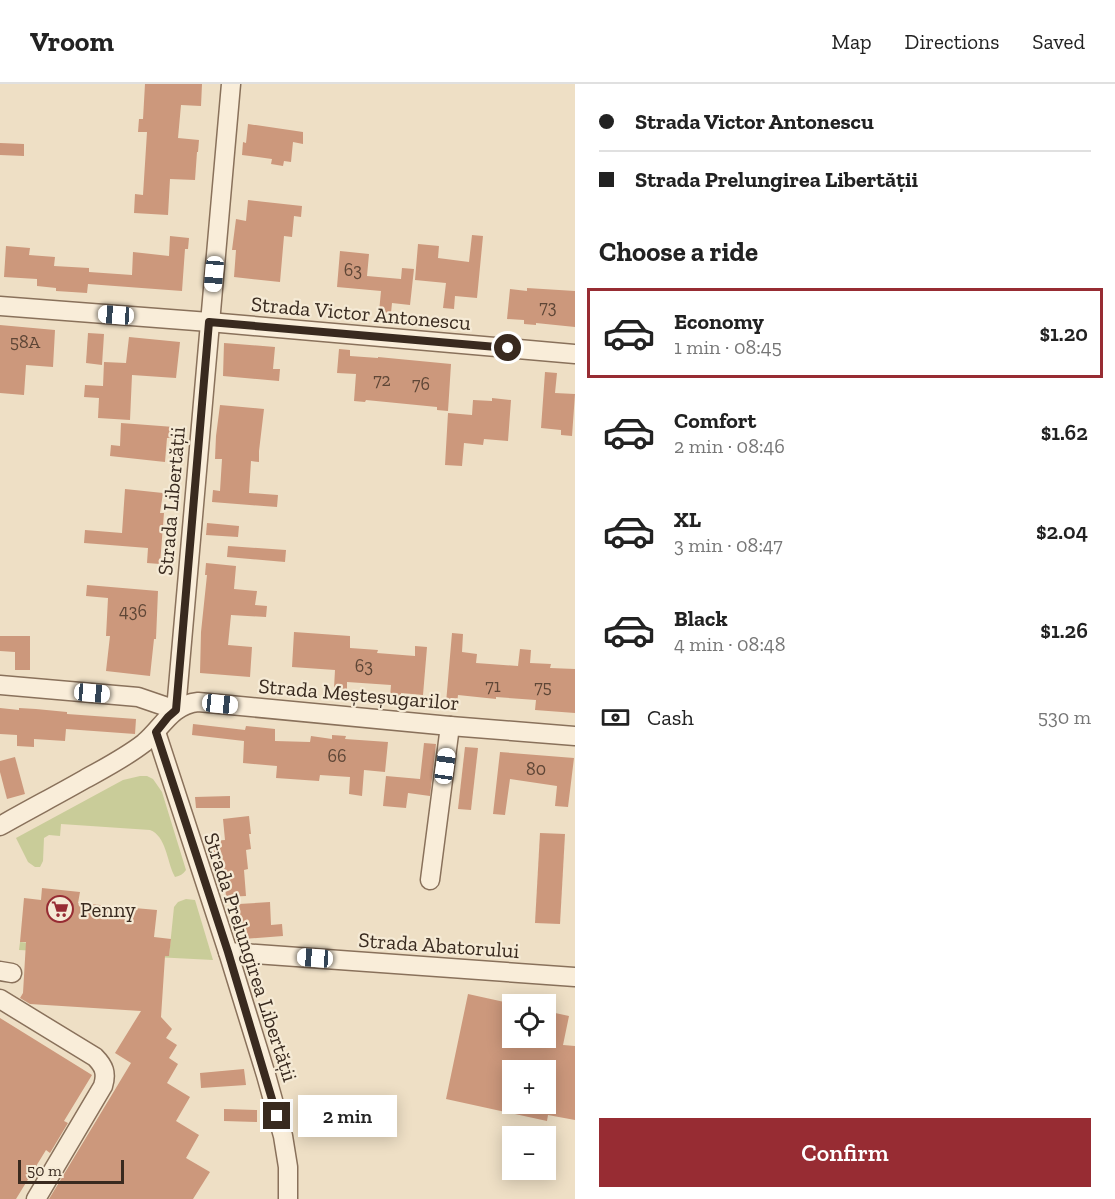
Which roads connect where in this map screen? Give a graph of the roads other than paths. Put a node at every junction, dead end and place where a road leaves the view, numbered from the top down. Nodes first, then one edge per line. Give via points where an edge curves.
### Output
1 (231, 84) edge
2 (0, 306) edge
3 (209, 322) junction
4 (575, 354) edge
5 (0, 685) edge
6 (176, 710) junction
7 (450, 726) junction
8 (156, 732) junction
9 (575, 736) edge
10 (0, 826) edge
11 (430, 880) dead end
12 (228, 952) junction
13 (575, 977) edge
14 (0, 999) edge
15 (36, 1199) edge
16 (288, 1199) edge

1 - 3 street, Strada Libertății
2 - 3 street, Strada Victor Antonescu
3 - 4 street, Strada Victor Antonescu
3 - 6 street, Strada Libertății
5 - 6 street via 138,697
6 - 7 street, Strada Meșteșugarilor via 198,702
6 - 8 street
7 - 9 street, Strada Meșteșugarilor
7 - 11 street
8 - 10 street via 123,758
8 - 12 street, Strada Prelungirea Libertății
12 - 13 street, Strada Abatorului
12 - 16 street, Strada Prelungirea Libertății via 283,1136
14 - 15 street via 95,1057 105,1071 103,1086

